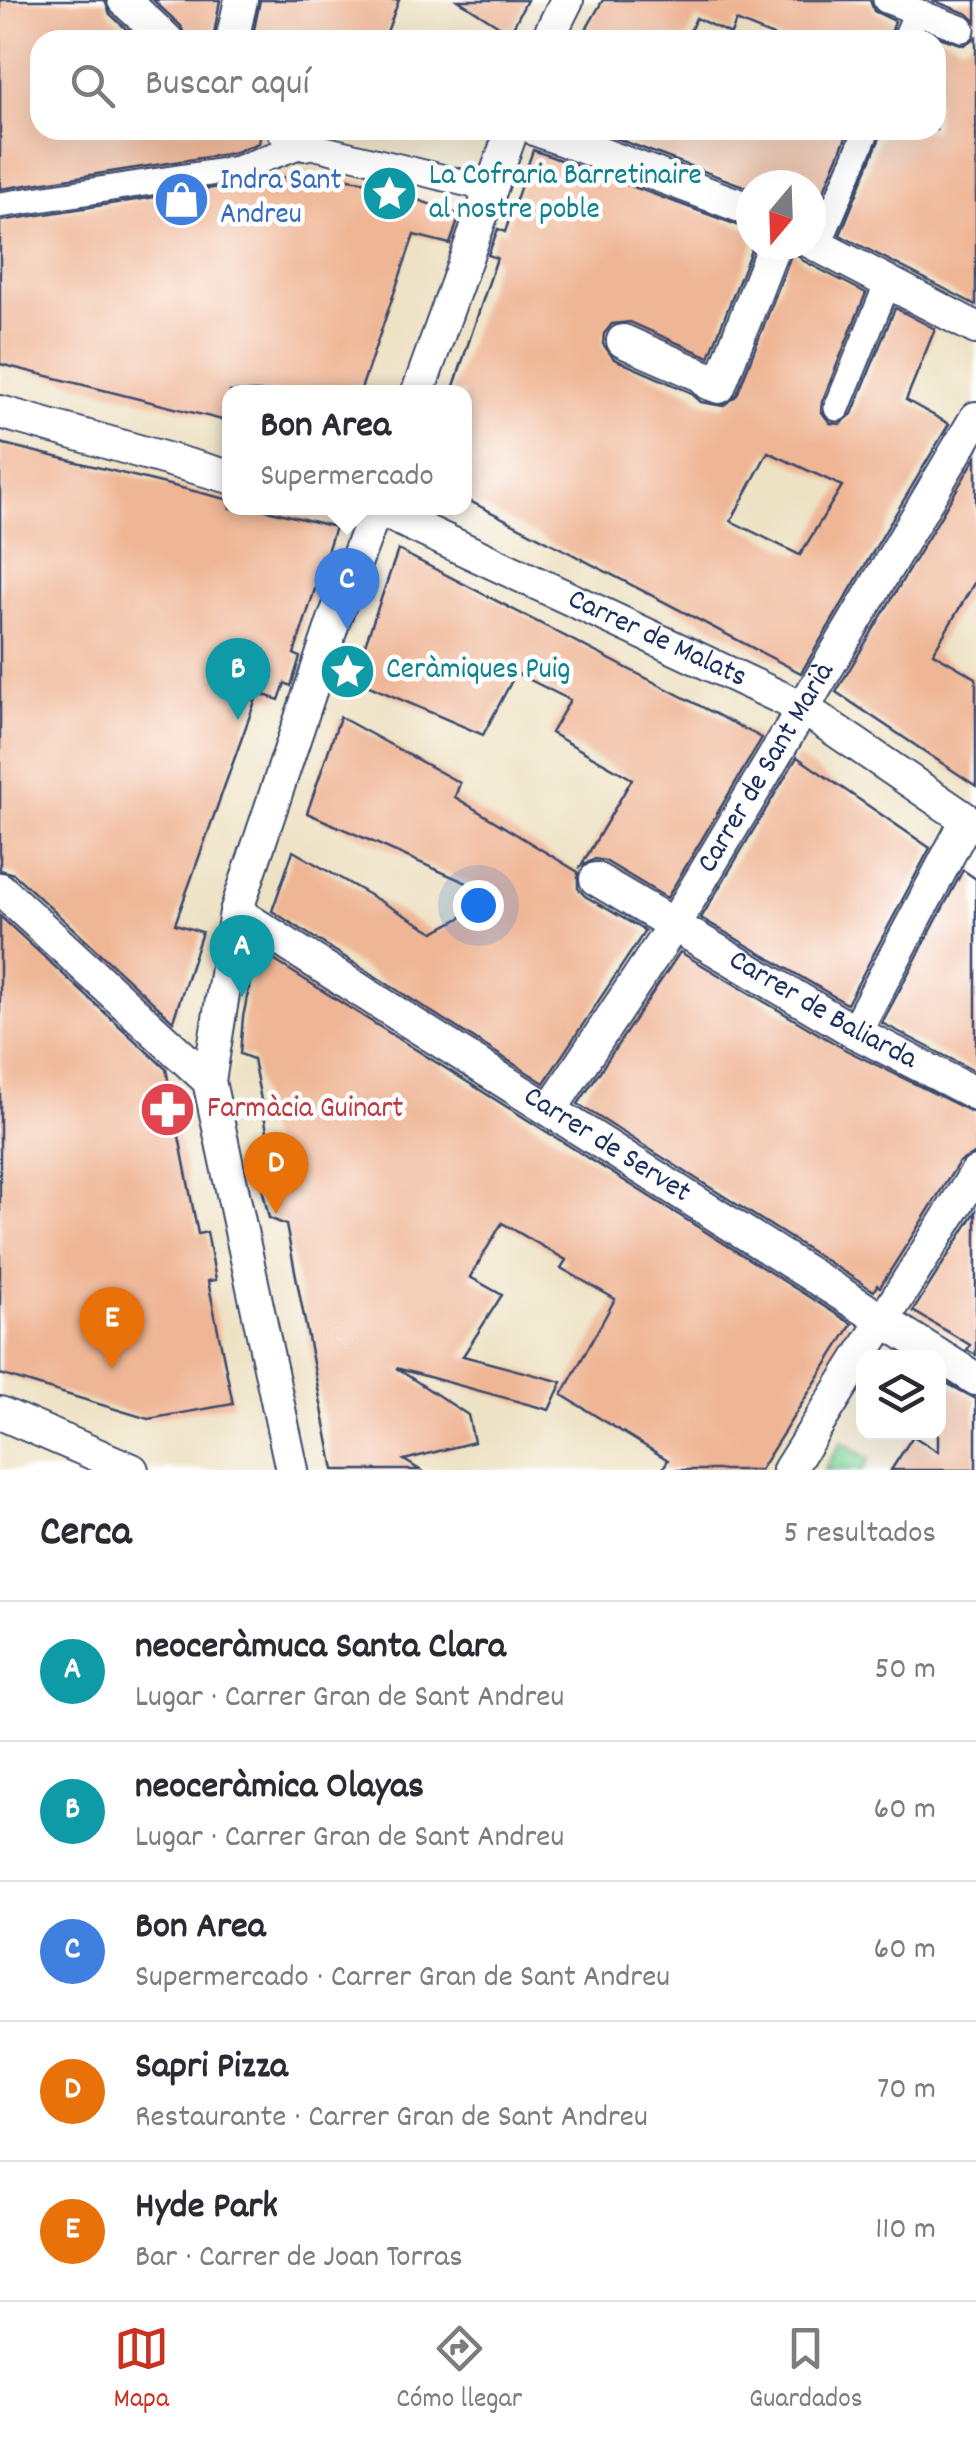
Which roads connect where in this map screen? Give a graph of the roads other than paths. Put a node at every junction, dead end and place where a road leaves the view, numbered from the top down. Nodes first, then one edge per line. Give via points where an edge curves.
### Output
1 (124, 0) edge
2 (241, 0) edge
3 (567, 0) edge
4 (886, 0) edge
5 (917, 12) junction
6 (962, 29) dead end
7 (156, 30) edge
8 (234, 30) edge
9 (552, 30) edge
10 (910, 30) edge
11 (288, 140) edge
12 (305, 140) edge
13 (508, 140) edge
14 (564, 140) edge
15 (862, 140) edge
16 (490, 189) junction
17 (736, 204) edge
18 (0, 205) edge
19 (826, 218) edge
20 (826, 250) edge
21 (768, 260) edge
22 (888, 282) junction
23 (976, 328) edge
24 (623, 341) dead end
25 (420, 385) edge
26 (837, 408) dead end
27 (0, 412) edge
28 (976, 418) edge
29 (222, 474) edge
30 (373, 515) edge
31 (390, 515) edge
32 (803, 708) junction
33 (971, 823) edge
34 (596, 879) dead end
35 (0, 889) edge
36 (236, 912) junction
37 (675, 922) junction
38 (855, 1032) junction
39 (209, 1081) junction
40 (976, 1094) edge
41 (550, 1110) junction
42 (976, 1173) edge
43 (876, 1316) junction
44 (976, 1379) edge
45 (0, 1413) edge
46 (132, 1470) edge
47 (292, 1470) edge
48 (789, 1470) edge

1 - 7 street
2 - 8 street
3 - 9 street
4 - 5 street
5 - 6 street
5 - 10 street
11 - 18 street via 237,168
12 - 16 street
13 - 16 street
14 - 17 street
15 - 19 street
16 - 25 street
20 - 22 street
21 - 24 street via 719,387
22 - 23 street
22 - 26 street
27 - 29 street
28 - 32 street, Carrer de Sant Marià
30 - 36 street
31 - 32 street, Carrer de Malats
32 - 33 street, Carrer de Malats
32 - 37 street, Carrer de Sant Marià
33 - 38 street
34 - 37 street, Carrer de Baliarda
35 - 39 street
36 - 39 street
36 - 41 street, Carrer de Servet
37 - 38 street, Carrer de Baliarda
37 - 41 street, Carrer de Sant Marià
38 - 40 street, Carrer de Baliarda
39 - 47 street
41 - 43 street, Carrer de Servet
42 - 43 street
43 - 44 street, Carrer de Servet
43 - 48 street
45 - 46 street

